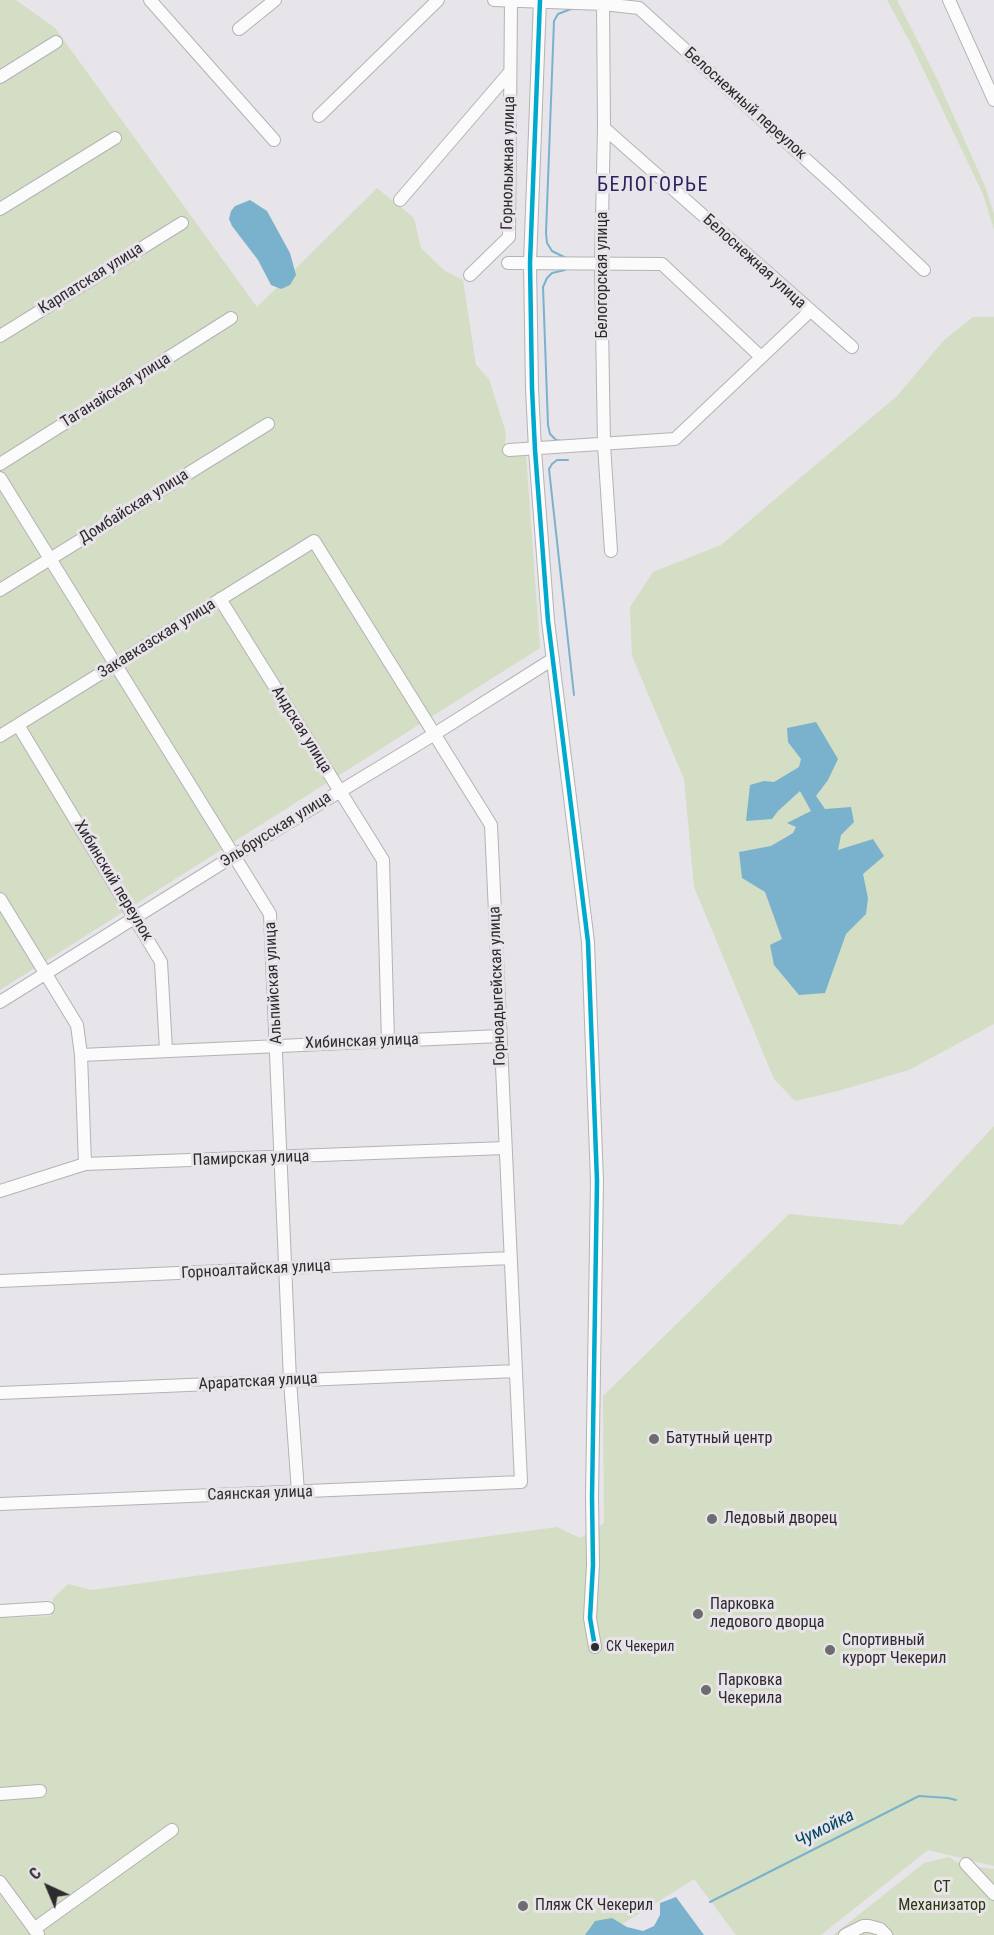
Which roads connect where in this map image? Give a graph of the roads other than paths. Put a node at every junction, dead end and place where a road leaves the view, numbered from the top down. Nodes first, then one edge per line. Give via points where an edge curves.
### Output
1 (150, 0) edge
2 (275, 0) edge
3 (438, 0) edge
4 (494, 0) edge
5 (949, 0) edge
6 (511, 1) edge
7 (540, 1) edge
8 (603, 2) edge
9 (239, 29) dead end
10 (56, 42) dead end
11 (979, 66) junction
12 (994, 66) edge
13 (510, 72) junction
14 (0, 77) edge
15 (994, 100) edge
16 (320, 116) dead end
17 (604, 128) junction
18 (115, 138) dead end
19 (274, 140) dead end
20 (400, 200) dead end
21 (0, 209) edge
22 (182, 223) dead end
23 (508, 263) dead end
24 (530, 263) junction
25 (601, 264) junction
26 (924, 270) dead end
27 (471, 275) dead end
28 (809, 312) junction
29 (231, 318) dead end
30 (0, 336) edge
31 (852, 348) dead end
32 (761, 357) junction
33 (268, 424) dead end
34 (604, 445) junction
35 (509, 450) dead end
36 (535, 450) junction
37 (0, 464) edge
38 (0, 478) edge
39 (314, 541) joint
40 (611, 551) dead end
41 (50, 559) junction
42 (0, 590) edge
43 (220, 599) junction
44 (553, 659) junction
45 (116, 664) junction
46 (18, 725) junction
47 (434, 735) junction
48 (0, 736) edge
49 (339, 791) junction
50 (235, 855) junction
51 (0, 899) edge
52 (136, 917) junction
53 (46, 973) junction
54 (0, 1002) edge
55 (500, 1036) junction
56 (388, 1041) junction
57 (277, 1045) junction
58 (166, 1050) junction
59 (81, 1055) junction
60 (505, 1148) junction
61 (281, 1158) junction
62 (85, 1164) junction
63 (0, 1191) edge
64 (511, 1258) junction
65 (286, 1269) junction
66 (0, 1281) edge
67 (516, 1371) junction
68 (290, 1380) junction
69 (0, 1393) edge
70 (521, 1482) joint
71 (298, 1492) junction
72 (0, 1504) edge
73 (48, 1608) dead end
74 (0, 1611) edge
75 (595, 1647) dead end
76 (40, 1791) dead end
77 (0, 1794) edge
78 (172, 1830) dead end
79 (966, 1864) dead end
80 (0, 1882) edge
81 (994, 1893) edge
82 (36, 1932) edge
83 (845, 1935) edge
84 (886, 1935) edge

1 - 19 street
2 - 9 street
3 - 16 street
4 - 6 street, Белоснежный переулок
5 - 11 street
6 - 7 street, Белоснежный переулок
6 - 13 street, Горнолыжная улица
7 - 8 street, Белоснежный переулок
7 - 24 street
8 - 17 street, Белогорская улица
8 - 26 street, Белоснежный переулок via 639,8
10 - 14 street
11 - 12 street
11 - 15 street
13 - 20 street, Горнолыжная улица
13 - 27 street, Горнолыжная улица via 509,237
17 - 25 street, Белогорская улица
17 - 28 street, Белоснежная улица
18 - 21 street
22 - 30 street, Карпатская улица
23 - 24 street
24 - 25 street
24 - 36 street
25 - 32 street via 662,264
25 - 34 street, Белогорская улица
28 - 31 street, Белоснежная улица
28 - 32 street
29 - 37 street, Таганайская улица
32 - 34 street via 675,439
33 - 41 street, Домбайская улица
34 - 36 street
34 - 40 street, Белогорская улица
35 - 36 street
36 - 44 street
38 - 41 street, Альпийская улица
39 - 43 street, Закавказская улица
39 - 47 street, Горноадыгейская улица
41 - 42 street, Домбайская улица
41 - 45 street, Альпийская улица
43 - 45 street, Закавказская улица
43 - 49 street, Андская улица
44 - 47 street, Эльбрусская улица
44 - 75 street via 588,942 597,1181 590,1618
45 - 46 street, Закавказская улица
45 - 50 street, Альпийская улица
46 - 48 street, Закавказская улица
46 - 52 street, Хибинский переулок
47 - 49 street, Эльбрусская улица
47 - 55 street, Горноадыгейская улица via 492,825
49 - 50 street, Эльбрусская улица
49 - 56 street, Андская улица via 383,860
50 - 52 street, Эльбрусская улица
50 - 57 street, Альпийская улица via 270,914
51 - 53 street
52 - 53 street, Эльбрусская улица
52 - 58 street, Хибинский переулок via 161,962
53 - 54 street, Эльбрусская улица
53 - 59 street via 77,1025
55 - 56 street, Хибинская улица
55 - 60 street, Горноадыгейская улица
56 - 57 street, Хибинская улица
57 - 58 street, Хибинская улица
57 - 61 street, Альпийская улица
58 - 59 street, Хибинская улица
59 - 62 street
60 - 61 street, Памирская улица
60 - 64 street, Горноадыгейская улица
61 - 62 street, Памирская улица
61 - 65 street, Альпийская улица
62 - 63 street, Памирская улица
64 - 65 street, Горноалтайская улица
64 - 67 street, Горноадыгейская улица
65 - 66 street, Горноалтайская улица
65 - 68 street, Альпийская улица
67 - 68 street, Араратская улица
67 - 70 street, Горноадыгейская улица
68 - 69 street, Араратская улица
68 - 71 street, Альпийская улица
70 - 71 street, Саянская улица
71 - 72 street, Саянская улица
73 - 74 street
76 - 77 street
78 - 82 street
79 - 81 street
80 - 82 street
83 - 84 street via 869,1926

